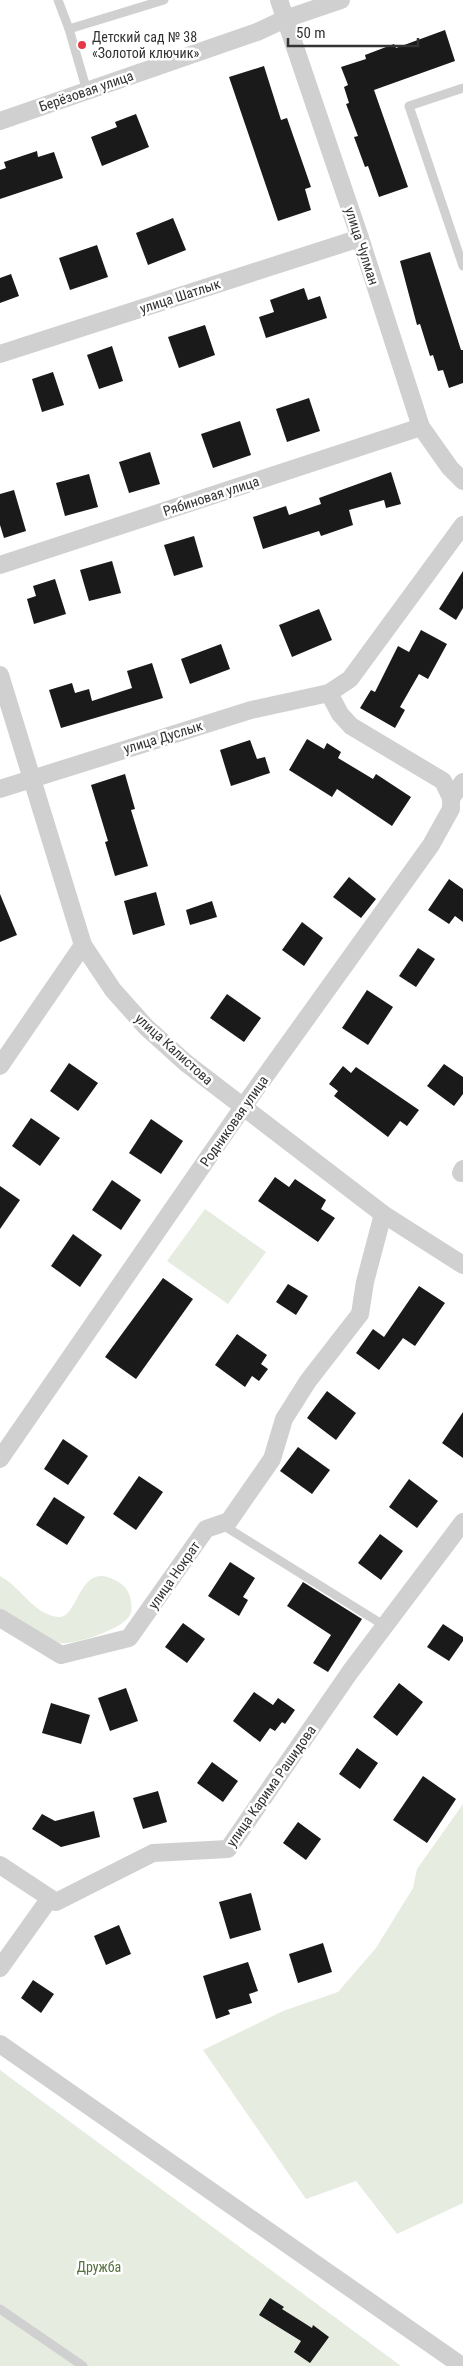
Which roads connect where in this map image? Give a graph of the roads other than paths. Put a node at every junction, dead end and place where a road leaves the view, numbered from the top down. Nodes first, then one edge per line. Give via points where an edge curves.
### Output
1 (58, 0) edge
2 (164, 0) edge
3 (279, 0) edge
4 (341, 0) edge
5 (285, 19) junction
6 (69, 29) junction
7 (463, 88) edge
8 (87, 91) junction
9 (0, 121) edge
10 (360, 238) junction
11 (463, 266) edge
12 (0, 354) edge
13 (421, 428) junction
14 (463, 481) edge
15 (463, 524) edge
16 (0, 565) edge
17 (0, 675) edge
18 (329, 693) junction
19 (33, 778) junction
20 (463, 782) edge
21 (0, 789) edge
22 (451, 798) junction
23 (83, 944) junction
24 (0, 1066) edge
25 (243, 1107) junction
26 (383, 1214) junction
27 (463, 1266) edge
28 (0, 1459) edge
29 (463, 1522) edge
30 (221, 1524) junction
31 (0, 1618) edge
32 (385, 1626) junction
33 (0, 1865) edge
34 (50, 1898) junction
35 (0, 1968) edge
36 (0, 2044) edge
37 (0, 2309) edge
38 (83, 2366) edge
39 (462, 2366) edge

1 - 6 lane
2 - 6 lane
3 - 5 street, улица Чулман
4 - 5 street, Берёзовая улица
5 - 8 street, Берёзовая улица via 257,32
5 - 10 street, улица Чулман
6 - 8 lane
7 - 11 lane via 410,106
8 - 9 street, Берёзовая улица
10 - 12 street, улица Шатлык
10 - 13 street, улица Чулман
13 - 14 street, улица Чулман
13 - 16 street, Рябиновая улица
15 - 18 street, улица Дуслык via 350,679
17 - 19 street, улица Калистова
18 - 19 street, улица Дуслык via 252,710
18 - 22 street via 351,726 443,782
19 - 21 street, улица Дуслык
19 - 23 street, улица Калистова
20 - 22 street, Родниковая улица
22 - 25 street, Родниковая улица via 451,809 431,845
23 - 24 street
23 - 25 street, улица Калистова via 113,990 146,1027
25 - 26 street, улица Калистова
25 - 28 street, Родниковая улица
26 - 27 street, улица Калистова
26 - 30 street, улица Нократ via 360,1314 284,1419 272,1459 229,1521
29 - 32 street, улица Карима Рашидова
30 - 31 street, улица Нократ via 206,1529 129,1638 61,1654
30 - 32 lane
32 - 34 street, улица Карима Рашидова via 228,1850 153,1854 56,1902
33 - 34 street
34 - 35 street
36 - 39 street
37 - 38 lane

